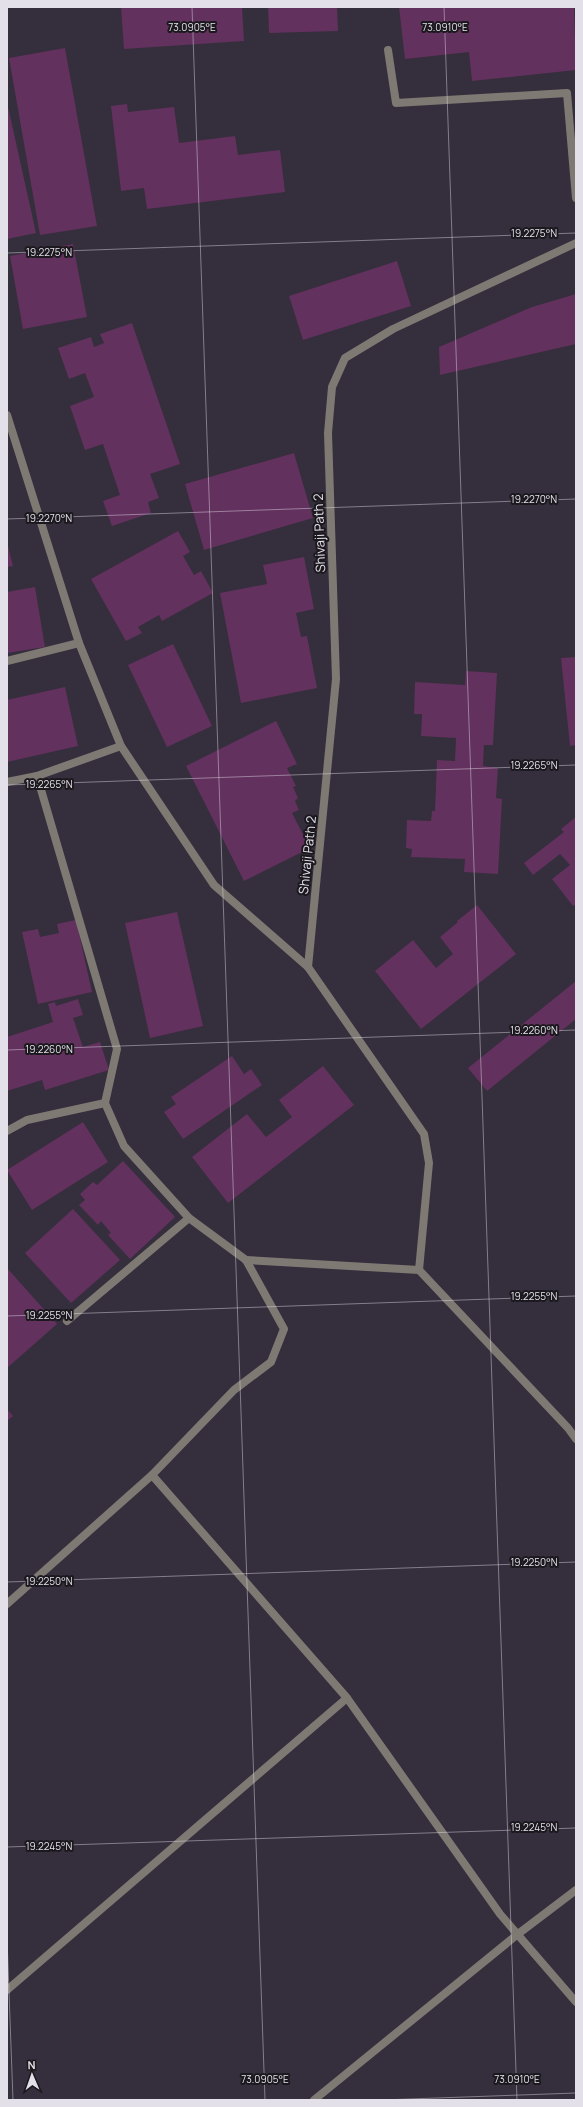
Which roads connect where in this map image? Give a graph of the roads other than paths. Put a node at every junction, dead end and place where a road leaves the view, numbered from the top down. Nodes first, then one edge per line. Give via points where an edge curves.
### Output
1 (388, 50) dead end
2 (576, 198) edge
3 (576, 243) edge
4 (7, 415) edge
5 (79, 643) junction
6 (7, 661) edge
7 (121, 746) junction
8 (37, 776) junction
9 (7, 782) edge
10 (308, 967) junction
11 (105, 1103) junction
12 (7, 1131) edge
13 (189, 1218) junction
14 (246, 1260) junction
15 (419, 1270) junction
16 (67, 1321) dead end
17 (576, 1439) edge
18 (152, 1475) junction
19 (7, 1604) edge
20 (347, 1698) junction
21 (576, 1890) edge
22 (518, 1934) junction
23 (7, 1990) edge
24 (576, 2002) edge
25 (314, 2100) edge

1 - 2 street via 396,103 567,93
3 - 10 street, Shivaji Path 2 via 394,328 344,358 332,387 328,433 336,679
4 - 5 street
5 - 6 street
5 - 7 street
7 - 8 street
7 - 10 street via 214,885
8 - 9 street
8 - 11 street via 117,1049
10 - 15 street via 424,1134 429,1163
11 - 12 street via 27,1120
11 - 13 street via 124,1146
13 - 14 street
13 - 16 street
14 - 15 street
14 - 18 street via 284,1329 271,1362 234,1390
15 - 17 street
18 - 19 street
18 - 20 street
20 - 22 street via 500,1914
20 - 23 street
21 - 22 street
22 - 24 street
22 - 25 street

